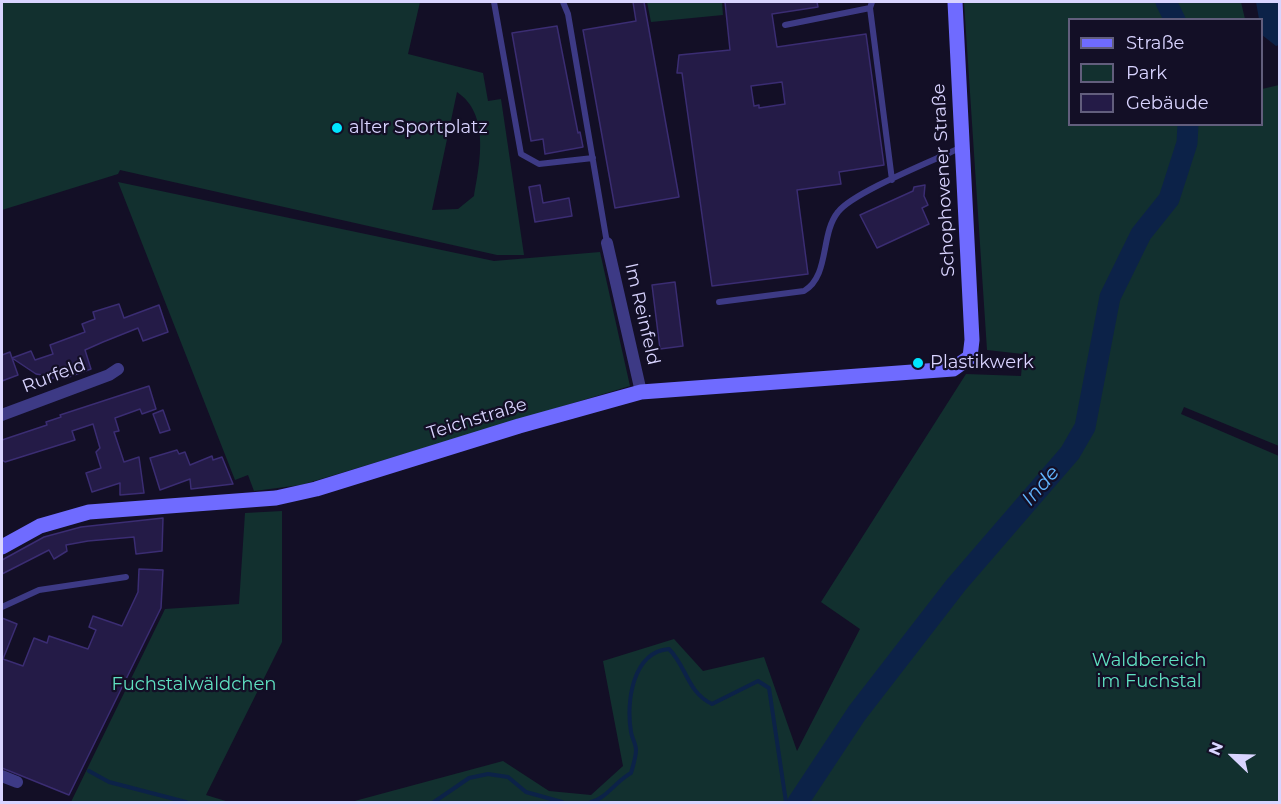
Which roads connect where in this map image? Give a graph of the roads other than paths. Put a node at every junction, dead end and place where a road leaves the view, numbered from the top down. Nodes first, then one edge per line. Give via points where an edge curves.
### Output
1 (494, 2) edge
2 (563, 2) edge
3 (955, 2) edge
4 (871, 5) edge
5 (785, 25) dead end
6 (962, 147) junction
7 (592, 158) junction
8 (892, 180) junction
9 (607, 243) joint
10 (719, 302) dead end
11 (970, 357) junction
12 (998, 365) dead end
13 (118, 369) dead end
14 (641, 392) junction
15 (2, 415) edge
16 (2, 548) edge
17 (126, 577) dead end
18 (2, 607) edge
19 (2, 776) edge
20 (17, 782) dead end

1 - 7 lane via 521,153 539,164
2 - 7 lane
3 - 6 main road, Schophovener Straße
4 - 5 lane
4 - 8 lane
6 - 8 lane
6 - 11 main road, Schophovener Straße
7 - 9 lane
8 - 10 lane via 840,209 827,234 821,266 812,286 804,291
9 - 14 street, Im Reinfeld
11 - 12 lane
11 - 14 main road, Teichstraße via 953,369
13 - 15 street, Rurfeld
14 - 16 main road, Teichstraße via 316,489 276,498 89,512 40,526
17 - 18 lane via 39,590
19 - 20 street

